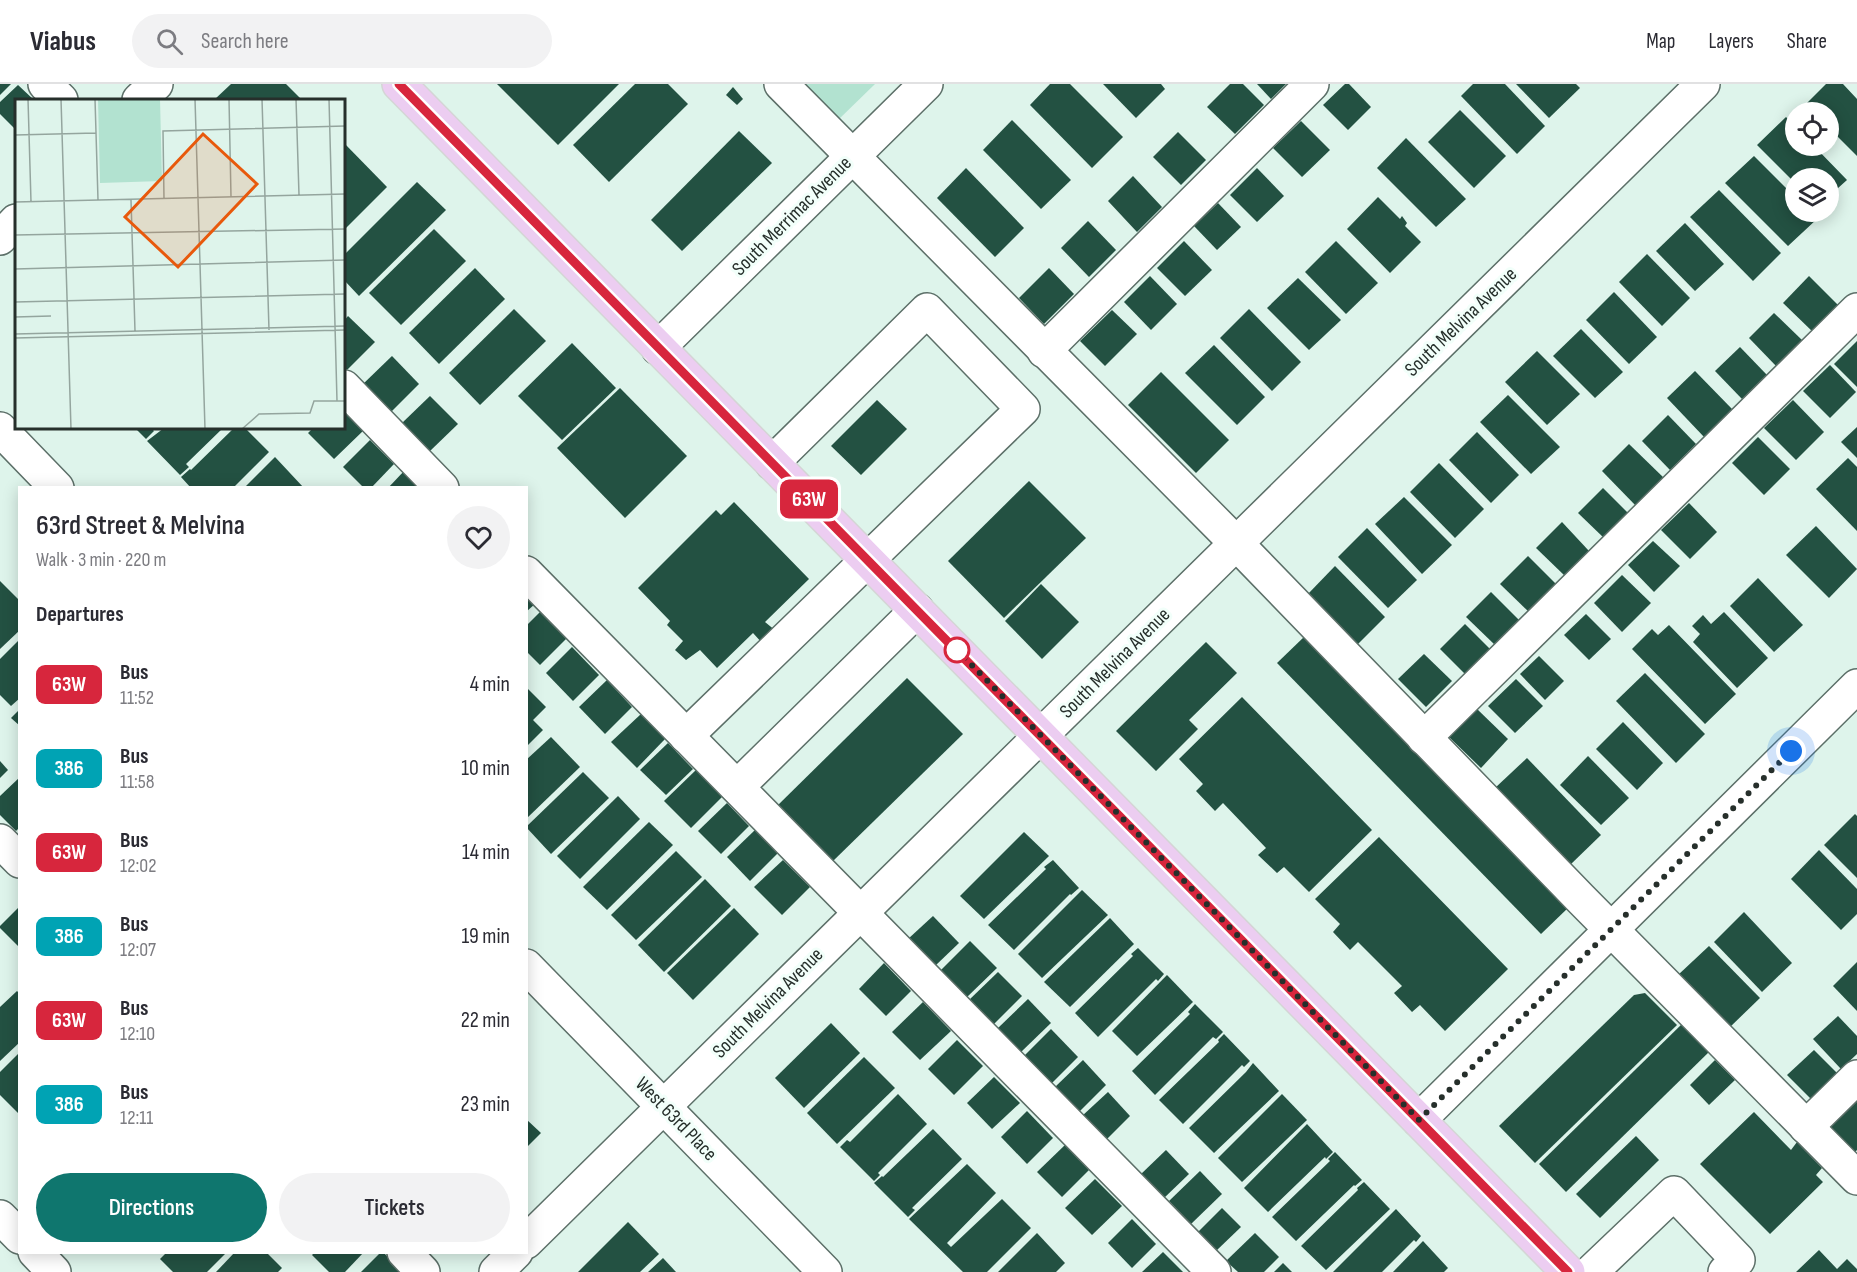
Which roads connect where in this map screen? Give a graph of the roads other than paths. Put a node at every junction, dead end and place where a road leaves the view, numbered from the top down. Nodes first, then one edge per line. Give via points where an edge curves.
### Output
1 (45, 84) edge
2 (156, 84) edge
3 (399, 84) edge
4 (782, 84) edge
5 (926, 84) edge
6 (1312, 84) edge
7 (1703, 84) edge
8 (60, 99) edge
9 (140, 99) edge
10 (852, 156) junction
11 (15, 222) edge
12 (0, 238) edge
13 (1857, 310) edge
14 (658, 348) junction
15 (1044, 351) junction
16 (345, 388) edge
17 (0, 429) edge
18 (772, 463) junction
19 (55, 486) edge
20 (440, 486) edge
21 (1236, 543) junction
22 (868, 560) junction
23 (528, 575) edge
24 (917, 610) junction
25 (1857, 686) edge
26 (686, 736) junction
27 (1041, 736) junction
28 (1424, 738) junction
29 (737, 787) junction
30 (0, 842) edge
31 (18, 859) edge
32 (860, 912) junction
33 (1611, 930) junction
34 (528, 968) edge
35 (1857, 1077) edge
36 (664, 1107) junction
37 (1419, 1120) junction
38 (1806, 1127) junction
39 (1857, 1178) edge
40 (0, 1217) edge
41 (18, 1235) edge
42 (528, 1240) edge
43 (37, 1254) edge
44 (406, 1254) edge
45 (514, 1254) edge
46 (54, 1272) edge
47 (423, 1272) edge
48 (496, 1272) edge
49 (825, 1272) edge
50 (1214, 1272) edge
51 (1568, 1272) edge
52 (1591, 1272) edge
53 (1725, 1272) edge

1 - 8 street
2 - 9 street
3 - 14 main road
4 - 10 street
5 - 10 street, South Merrimac Avenue
6 - 15 street
7 - 21 street, South Melvina Avenue
10 - 14 street, South Merrimac Avenue
10 - 15 street
11 - 12 street
13 - 28 street
14 - 18 main road
15 - 21 street
16 - 20 street
17 - 19 street
18 - 22 main road
18 - 22 street via 927,310 1023,409
21 - 27 street, South Melvina Avenue
21 - 28 street
22 - 24 main road
22 - 26 street
23 - 26 street
24 - 27 main road
24 - 29 street
25 - 33 street
26 - 29 street
27 - 32 street, South Melvina Avenue
27 - 37 main road
28 - 33 street
29 - 32 street
30 - 31 street
32 - 36 street, South Melvina Avenue
32 - 50 street
33 - 37 street
33 - 38 street
34 - 36 street, West 63rd Place
35 - 38 street
36 - 42 street, South Melvina Avenue
36 - 49 street, West 63rd Place
37 - 51 main road
38 - 39 street
40 - 41 street
43 - 46 street
44 - 47 street
45 - 48 street
52 - 53 street via 1674,1193 1738,1260

